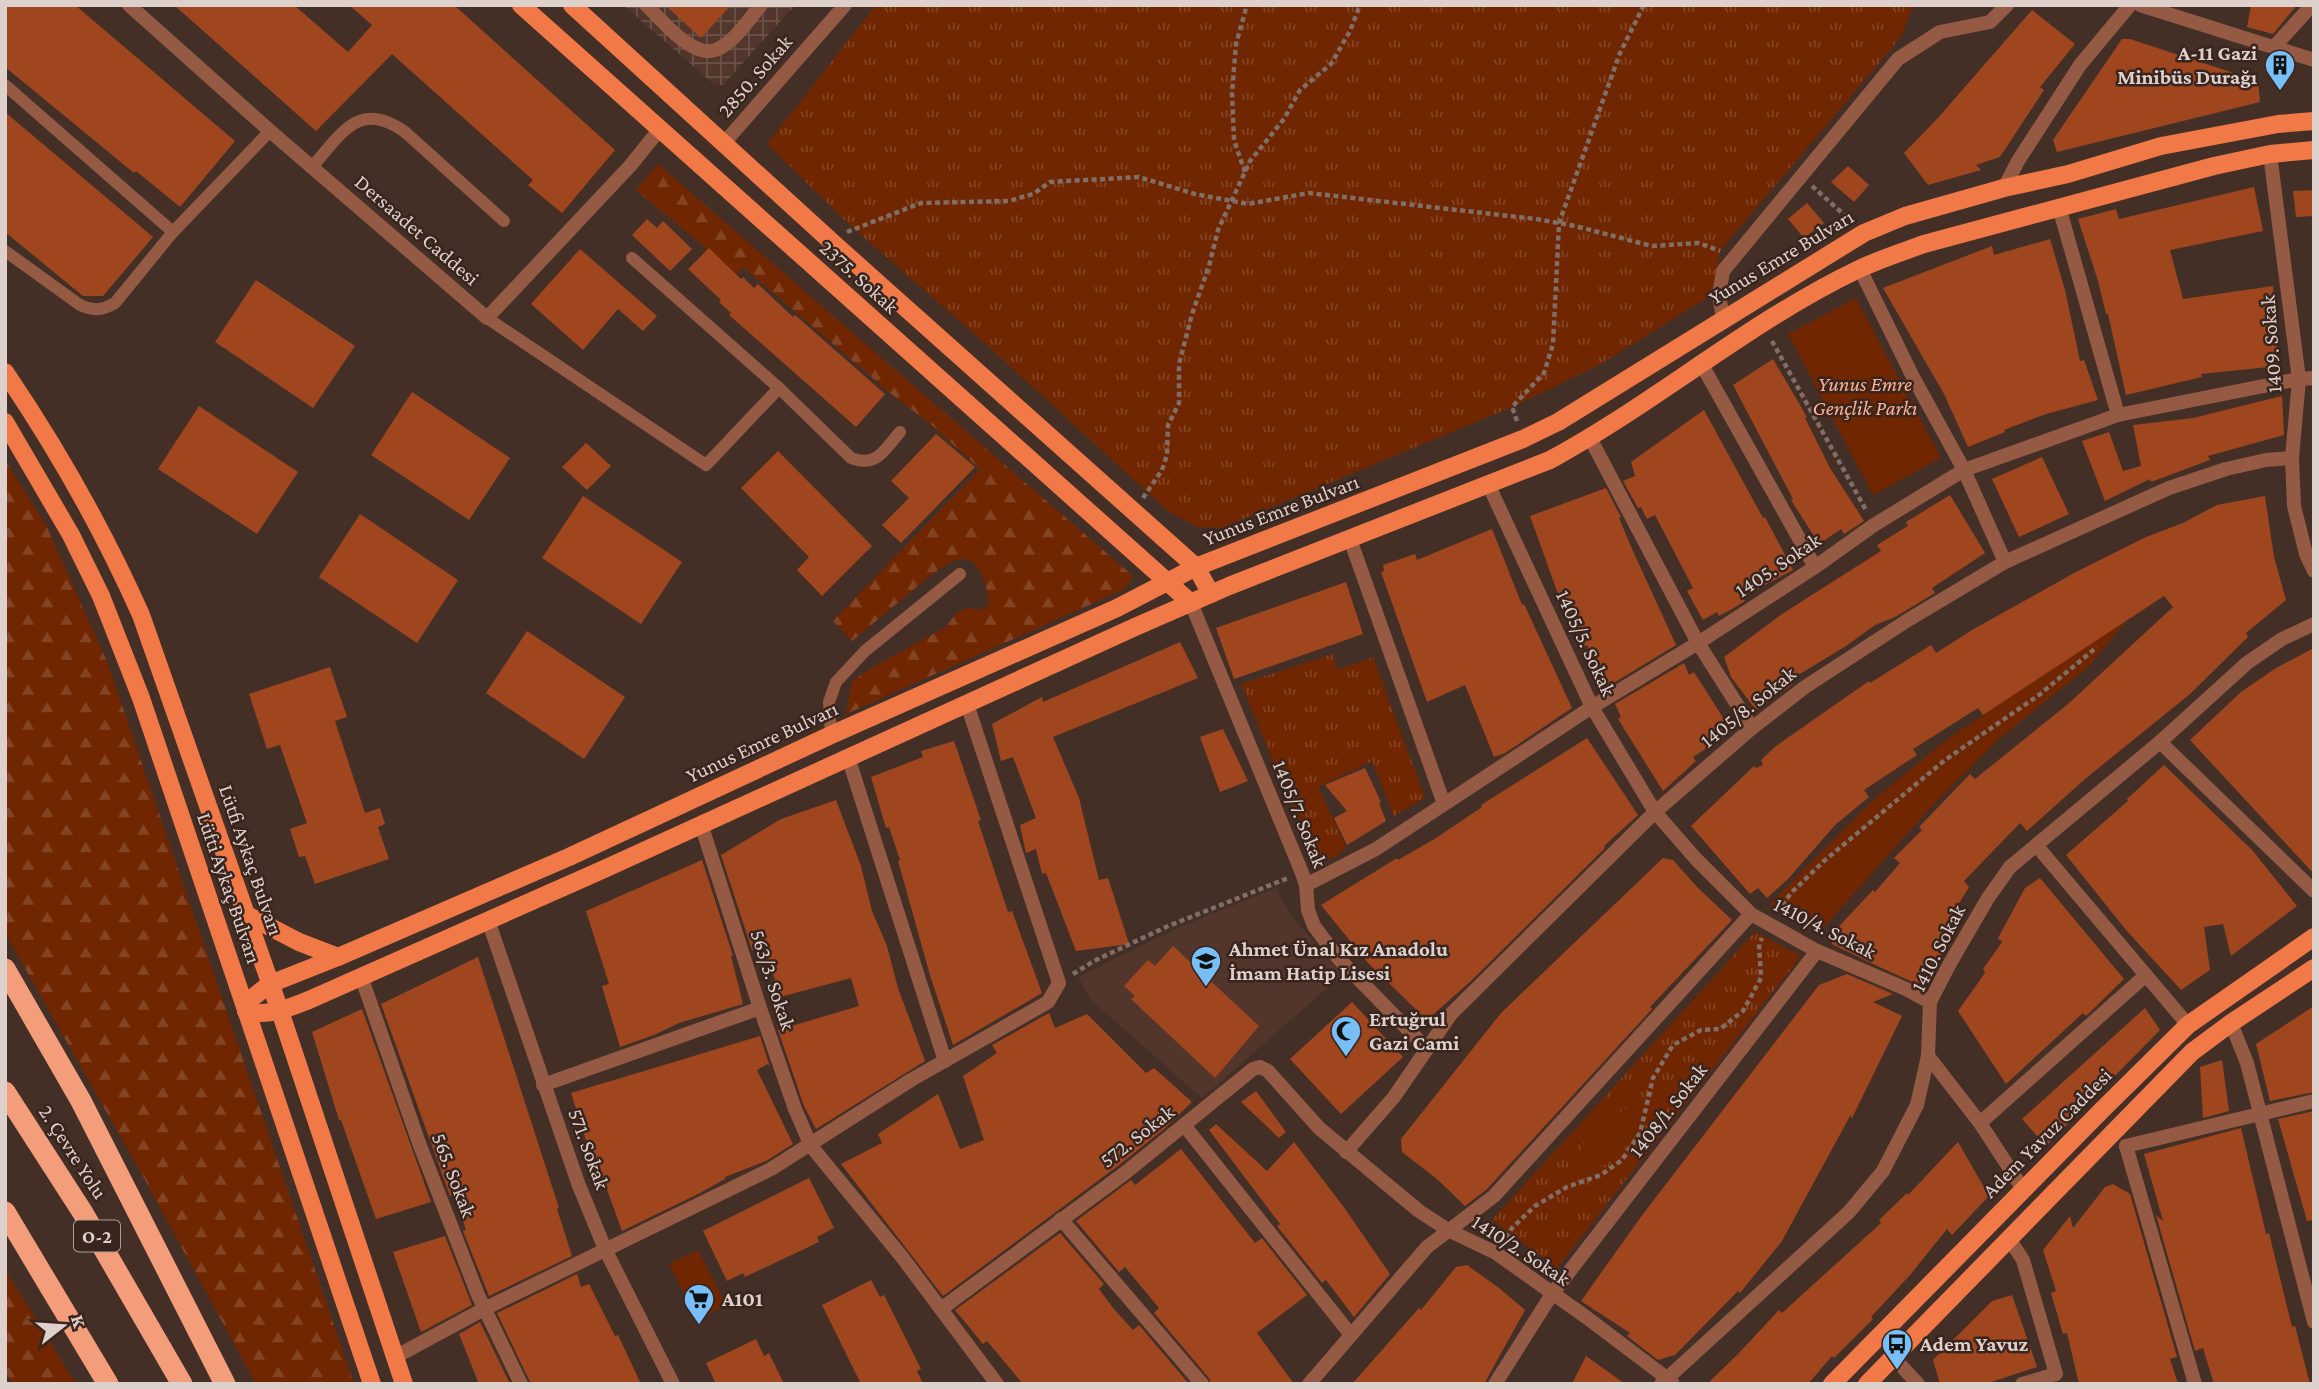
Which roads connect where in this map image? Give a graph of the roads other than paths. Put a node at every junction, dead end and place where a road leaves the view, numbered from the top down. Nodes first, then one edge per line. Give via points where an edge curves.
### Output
1 (129, 5) edge
2 (521, 5) edge
3 (572, 5) edge
4 (646, 5) edge
5 (761, 5) edge
6 (845, 5) edge
7 (2007, 5) edge
8 (2130, 5) edge
9 (2140, 5) edge
10 (2312, 5) edge
11 (2274, 47) junction
12 (2314, 60) edge
13 (5, 85) edge
14 (2314, 121) edge
15 (659, 130) junction
16 (270, 131) junction
17 (724, 143) junction
18 (2314, 150) edge
19 (2270, 154) junction
20 (312, 167) junction
21 (703, 168) junction
22 (2004, 188) junction
23 (2059, 207) junction
24 (503, 221) dead end
25 (173, 232) junction
26 (5, 251) edge
27 (632, 258) dead end
28 (1860, 269) junction
29 (487, 318) junction
30 (1724, 318) junction
31 (1702, 365) junction
32 (5, 372) edge
33 (2306, 379) edge
34 (779, 388) junction
35 (2118, 415) junction
36 (5, 422) edge
37 (900, 432) dead end
38 (1590, 438) junction
39 (2292, 458) junction
40 (1964, 470) junction
41 (1489, 486) junction
42 (1350, 539) junction
43 (2310, 553) edge
44 (2005, 562) junction
45 (1815, 567) junction
46 (1196, 568) junction
47 (2314, 571) edge
48 (960, 574) dead end
49 (1166, 583) junction
50 (1211, 594) junction
51 (1191, 603) junction
52 (2314, 624) edge
53 (1698, 643) junction
54 (967, 704) junction
55 (1592, 707) junction
56 (1752, 728) junction
57 (831, 735) junction
58 (2160, 742) junction
59 (848, 757) junction
60 (1444, 804) junction
61 (1655, 812) junction
62 (701, 824) junction
63 (2036, 845) junction
64 (569, 857) junction
65 (1304, 879) junction
66 (580, 880) junction
67 (2314, 891) edge
68 (477, 897) junction
69 (245, 914) junction
70 (1751, 914) junction
71 (488, 920) junction
72 (2314, 937) edge
73 (1817, 951) junction
74 (338, 957) junction
75 (2314, 968) edge
76 (5, 969) edge
77 (2146, 975) junction
78 (361, 976) junction
79 (270, 984) junction
80 (1930, 1002) junction
81 (760, 1007) junction
82 (246, 1011) junction
83 (280, 1011) junction
84 (2231, 1023) junction
85 (2188, 1025) junction
86 (1427, 1049) junction
87 (1928, 1056) junction
88 (945, 1061) junction
89 (543, 1085) junction
90 (5, 1093) edge
91 (2314, 1101) edge
92 (2261, 1113) junction
93 (1980, 1123) junction
94 (1184, 1125) junction
95 (2111, 1134) junction
96 (811, 1146) junction
97 (2126, 1146) junction
98 (1346, 1152) junction
99 (2023, 1189) junction
100 (5, 1212) edge
101 (1061, 1219) junction
102 (1448, 1230) junction
103 (2008, 1237) junction
104 (605, 1249) junction
105 (1552, 1294) junction
106 (484, 1309) junction
107 (941, 1309) junction
108 (2314, 1322) edge
109 (1351, 1335) junction
110 (1892, 1356) junction
111 (395, 1357) junction
112 (2057, 1379) edge
113 (1667, 1382) edge
114 (108, 1384) edge
115 (182, 1384) edge
116 (225, 1384) edge
117 (372, 1384) edge
118 (404, 1384) edge
119 (521, 1384) edge
120 (673, 1384) edge
121 (997, 1384) edge
122 (1202, 1384) edge
123 (1310, 1384) edge
124 (1495, 1384) edge
125 (1832, 1384) edge
126 (1867, 1384) edge
127 (1918, 1384) edge
128 (2022, 1384) edge
129 (2195, 1384) edge

1 - 16 street, Dersaadet Caddesi
2 - 15 main road, 2375. Sokak
3 - 17 main road, 2375. Sokak
4 - 5 street via 690,47 704,52 718,50
6 - 17 street, 2850. Sokak
7 - 30 street via 1990,22 1941,32 1898,59 1723,271 1719,295
8 - 22 street via 2080,65
9 - 11 street
10 - 11 street
11 - 12 street
13 - 25 lane
14 - 22 main road, Yunus Emre Bulvarı via 2161,146
15 - 21 main road, 2375. Sokak
15 - 29 street
16 - 20 street, Dersaadet Caddesi
16 - 25 lane
17 - 21 main road
17 - 46 main road, 2375. Sokak
18 - 19 main road
19 - 23 main road
19 - 33 street, 1409. Sokak
20 - 24 lane via 349,126 374,117 405,132
20 - 29 street, Dersaadet Caddesi
21 - 49 main road, 2375. Sokak
22 - 30 main road, Yunus Emre Bulvarı via 1905,216 1864,233
23 - 28 main road via 1924,244
23 - 35 street
25 - 26 lane via 114,303 93,311
27 - 34 lane
28 - 31 main road
28 - 40 street
29 - 34 lane via 706,464
30 - 46 main road, Yunus Emre Bulvarı via 1523,439
31 - 38 main road
31 - 45 street
32 - 69 main road, Lütfi Aykaç Bulvarı via 113,553 160,666
33 - 35 street, 1405. Sokak
33 - 39 street, 1409. Sokak
34 - 37 lane via 851,458 863,463 880,455
35 - 40 street, 1405. Sokak
36 - 82 main road, Lüfti Aykaç Bulvarı via 101,596 141,698
38 - 41 main road
38 - 53 street
39 - 43 street, 1409. Sokak via 2294,506
39 - 44 street, 1405/8. Sokak via 2226,469 2169,488
40 - 44 street
40 - 45 street, 1405. Sokak
41 - 42 main road
41 - 55 street, 1405/5. Sokak
42 - 50 main road
42 - 60 street
43 - 47 street, 1409. Sokak
44 - 56 street, 1405/8. Sokak via 1805,687
45 - 53 street, 1405. Sokak
46 - 49 main road, Yunus Emre Bulvarı
46 - 50 main road, 2375. Sokak
48 - 57 lane via 865,651 836,682 830,702
49 - 51 main road, 2375. Sokak
49 - 57 main road, Yunus Emre Bulvarı
50 - 51 main road
51 - 54 main road
51 - 65 street, 1405/7. Sokak
52 - 58 street, 1410. Sokak via 2248,663
53 - 55 street, 1405. Sokak
53 - 56 street
54 - 59 main road
54 - 88 street via 1059,983 1048,1002
55 - 60 street, 1405. Sokak
55 - 61 street, 1405/5. Sokak
56 - 61 street, 1405/8. Sokak
57 - 64 main road, Yunus Emre Bulvarı
58 - 63 street, 1410. Sokak
58 - 67 street
59 - 62 main road
59 - 88 street
60 - 65 street, 1405. Sokak via 1376,849
61 - 70 street, 1410/4. Sokak
61 - 86 street, 1405/8. Sokak via 1451,1014
62 - 66 main road
62 - 81 street, 563/3. Sokak
63 - 77 street
63 - 80 street, 1410. Sokak via 2010,867 1988,898
64 - 66 main road
64 - 68 main road, Yunus Emre Bulvarı
65 - 86 street, 1405/7. Sokak via 1314,926 1338,958
66 - 71 main road
68 - 71 main road
68 - 74 main road, Yunus Emre Bulvarı
69 - 74 main road
69 - 79 main road, Lütfi Aykaç Bulvarı
70 - 73 street, 1410/4. Sokak
70 - 102 street via 1494,1196
71 - 78 main road
71 - 89 street, 571. Sokak
72 - 85 main road, Adem Yavuz Caddesi
73 - 80 street, 1410/4. Sokak
73 - 105 street, 1408/1. Sokak
74 - 79 main road, Yunus Emre Bulvarı
75 - 84 main road
76 - 116 highway via 81,1101
77 - 85 street
77 - 93 street
78 - 83 main road
78 - 106 street, 565. Sokak
79 - 82 main road via 252,998
79 - 83 main road, Lütfi Aykaç Bulvarı
80 - 87 street, 1410. Sokak
81 - 89 street
81 - 96 street, 563/3. Sokak
82 - 83 main road
82 - 117 main road, Lüfti Aykaç Bulvarı
83 - 111 main road, Lütfi Aykaç Bulvarı
84 - 92 street
84 - 95 main road via 2192,1052
85 - 99 main road, Adem Yavuz Caddesi
86 - 98 street, 1405/8. Sokak via 1394,1097
87 - 93 street
87 - 113 street, 1410. Sokak via 1917,1105 1883,1171 1849,1212
88 - 96 street
89 - 104 street, 571. Sokak
90 - 115 highway, 2. Çevre Yolu / O-2 via 83,1213
91 - 92 street
92 - 97 street
92 - 108 street
93 - 99 street
94 - 98 street, 572. Sokak via 1260,1067
94 - 101 street, 572. Sokak
94 - 109 street
95 - 97 street
95 - 103 main road
96 - 104 street
96 - 107 street, 563/3. Sokak
97 - 129 street
98 - 102 street, 1410/2. Sokak
99 - 125 main road, Adem Yavuz Caddesi
100 - 114 highway
101 - 107 street, 572. Sokak
101 - 122 street
102 - 105 street, 1410/2. Sokak via 1496,1253
102 - 109 street via 1427,1247
103 - 110 main road
103 - 112 street via 2023,1260
104 - 106 street
104 - 120 street, 571. Sokak
105 - 113 street, 1410/2. Sokak
105 - 124 street, 1408/1. Sokak
106 - 111 street
106 - 119 street, 565. Sokak
107 - 121 street, 563/3. Sokak
109 - 123 street
110 - 126 main road
110 - 127 street
111 - 118 main road, Lütfi Aykaç Bulvarı
112 - 128 street

